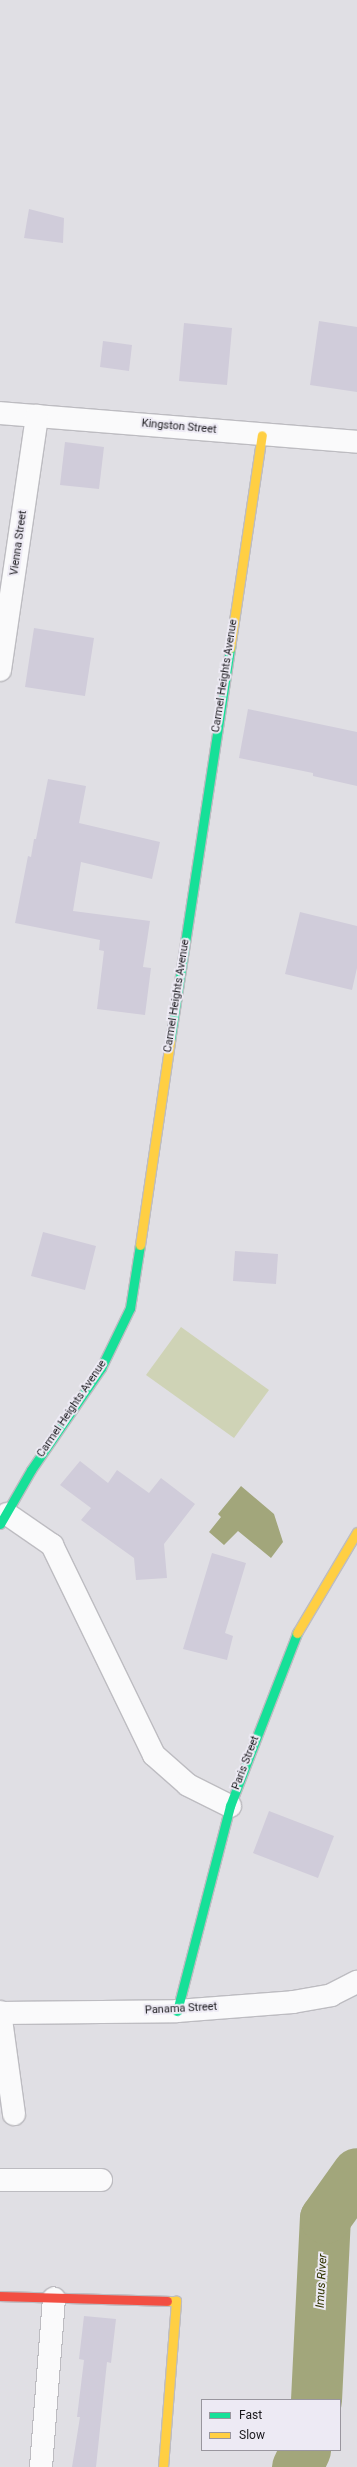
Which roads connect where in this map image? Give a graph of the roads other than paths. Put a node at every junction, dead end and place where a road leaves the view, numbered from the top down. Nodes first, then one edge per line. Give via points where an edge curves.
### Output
1 (0, 413) edge
2 (37, 416) junction
3 (262, 434) junction
4 (357, 442) edge
5 (0, 670) edge
6 (3, 1519) edge
7 (357, 1532) edge
8 (230, 1806) junction
9 (357, 1982) edge
10 (177, 2011) junction
11 (0, 2013) edge
12 (14, 2114) dead end
13 (0, 2180) edge
14 (100, 2180) dead end
15 (0, 2296) edge
16 (54, 2300) junction
17 (41, 2467) edge
18 (163, 2467) edge

1 - 2 street, Kingston Street
2 - 3 street, Kingston Street
2 - 5 street, Vienna Street
3 - 4 street, Kingston Street
3 - 6 street, Carmel Heights Avenue via 130,1308 101,1368 30,1470
6 - 8 street via 52,1545 154,1755 188,1785
7 - 8 street, Paris Street via 295,1637
8 - 10 street, Paris Street
9 - 10 street, Panama Street via 331,1995 293,2002
10 - 11 street, Panama Street
11 - 12 street
13 - 14 street
15 - 16 street
16 - 17 street
16 - 18 street via 176,2301

